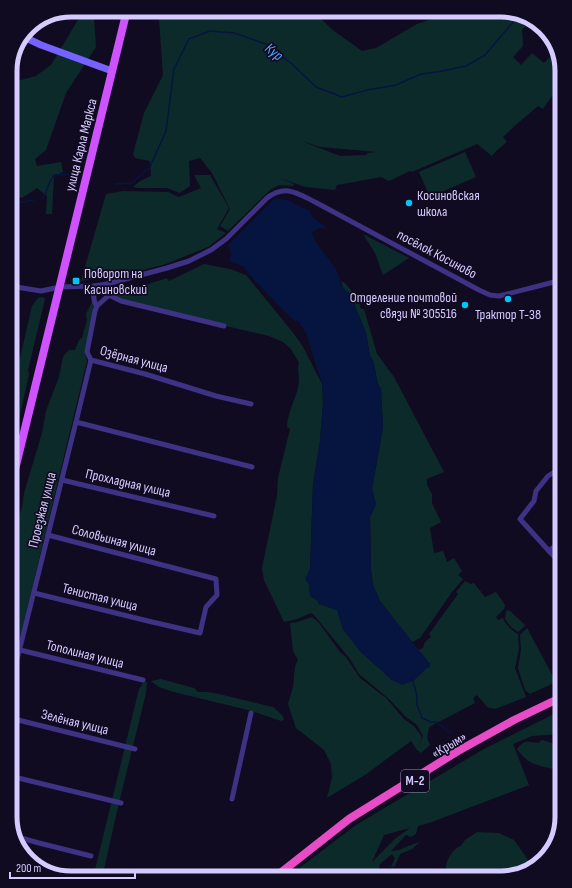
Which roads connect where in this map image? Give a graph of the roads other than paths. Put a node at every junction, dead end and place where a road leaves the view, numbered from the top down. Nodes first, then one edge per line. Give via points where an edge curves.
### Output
1 (125, 17) edge
2 (28, 39) edge
3 (112, 70) junction
4 (555, 281) edge
5 (107, 284) junction
6 (94, 286) junction
7 (17, 287) edge
8 (60, 287) junction
9 (109, 295) junction
10 (97, 306) junction
11 (224, 326) dead end
12 (91, 360) junction
13 (251, 404) dead end
14 (76, 422) junction
15 (17, 462) edge
16 (252, 468) dead end
17 (555, 472) edge
18 (62, 480) junction
19 (214, 516) dead end
20 (48, 535) junction
21 (555, 546) edge
22 (549, 551) junction
23 (555, 557) edge
24 (34, 593) junction
25 (160, 624) joint
26 (20, 650) junction
27 (17, 661) edge
28 (144, 680) dead end
29 (555, 701) edge
30 (555, 702) edge
31 (251, 713) dead end
32 (17, 720) edge
33 (135, 749) dead end
34 (17, 778) edge
35 (232, 799) dead end
36 (122, 803) dead end
37 (21, 838) edge
38 (91, 856) dead end
39 (283, 871) edge
40 (286, 871) edge

1 - 3 main road, улица Карла Маркса
2 - 3 main road
3 - 8 main road, улица Карла Маркса
4 - 5 street, посёлок Косиново via 499,296 490,295 315,202 291,191 282,190 266,198 212,250 189,261
5 - 6 street, посёлок Косиново
5 - 9 street
6 - 8 street, посёлок Косиново
6 - 10 street via 94,300
7 - 8 street, посёлок Косиново via 41,290
8 - 15 main road, улица Карла Маркса
9 - 10 street
9 - 11 street via 120,301
10 - 12 street, Озёрная улица via 87,352
12 - 13 street, Озёрная улица
12 - 14 street, Проезжая улица
14 - 16 street
14 - 18 street, Проезжая улица
17 - 22 street via 536,491 534,500 520,518
18 - 19 street, Прохладная улица
18 - 20 street, Проезжая улица
20 - 24 street, Проезжая улица
20 - 25 street, Соловьиная улица via 216,579 217,595 206,607 200,633
21 - 22 street
22 - 23 street
24 - 25 street, Тенистая улица
24 - 26 street, Проезжая улица
26 - 27 street, Проезжая улица
26 - 28 street, Тополиная улица
29 - 39 highway via 514,720 451,755 349,819
30 - 40 highway, «Крым» / М-2 via 491,735 416,780 351,822
31 - 35 street
32 - 33 street, Зелёная улица
34 - 36 street
37 - 38 street

